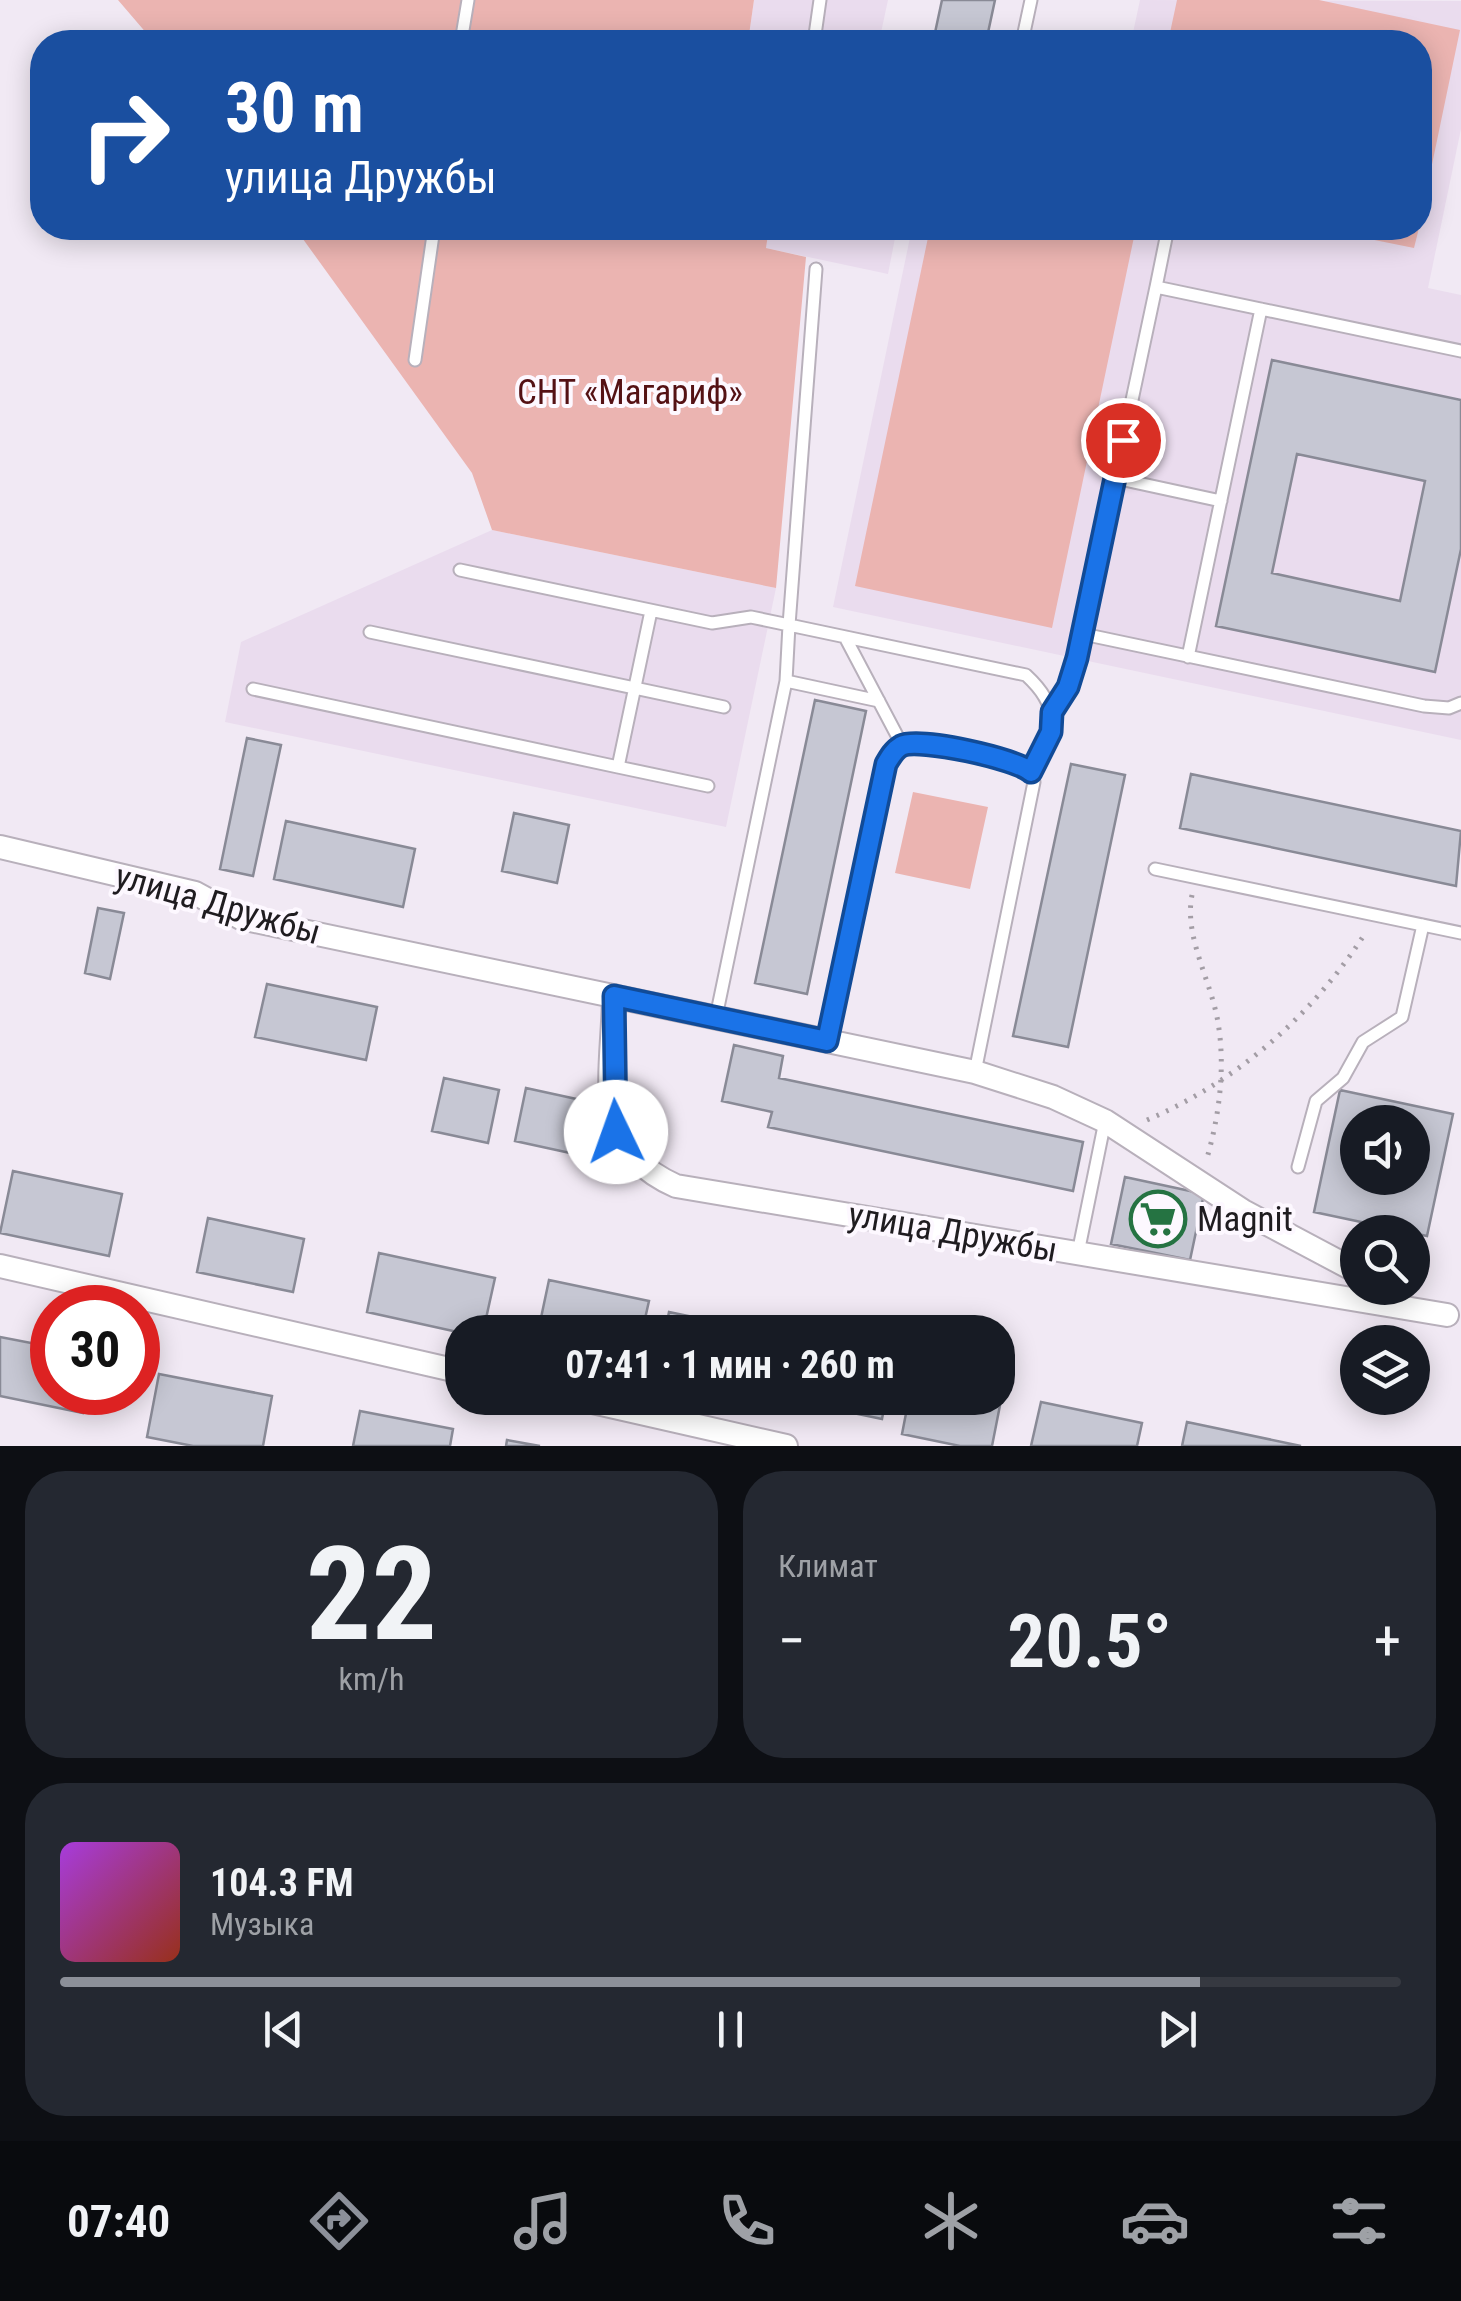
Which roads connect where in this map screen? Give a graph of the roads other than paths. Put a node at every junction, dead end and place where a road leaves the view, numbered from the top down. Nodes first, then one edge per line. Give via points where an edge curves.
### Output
1 (468, 0) edge
2 (820, 0) edge
3 (1030, 0) edge
4 (463, 30) edge
5 (816, 30) edge
6 (1024, 30) edge
7 (432, 240) edge
8 (1166, 240) edge
9 (816, 270) dead end
10 (1156, 287) junction
11 (1261, 309) junction
12 (1461, 351) edge
13 (414, 360) dead end
14 (1115, 478) junction
15 (1220, 500) junction
16 (460, 570) dead end
17 (650, 611) junction
18 (789, 625) junction
19 (370, 632) dead end
20 (1082, 634) junction
21 (845, 637) junction
22 (1188, 657) junction
23 (786, 682) junction
24 (634, 688) junction
25 (252, 689) dead end
26 (879, 701) junction
27 (1461, 703) edge
28 (724, 708) dead end
29 (1052, 712) junction
30 (902, 745) junction
31 (618, 767) junction
32 (1031, 772) junction
33 (708, 786) dead end
34 (0, 847) edge
35 (1156, 868) dead end
36 (1423, 925) junction
37 (1461, 933) edge
38 (614, 996) junction
39 (716, 1017) junction
40 (827, 1041) junction
41 (974, 1072) junction
42 (1113, 1126) junction
43 (1298, 1167) dead end
44 (1078, 1253) junction
45 (1340, 1262) edge
46 (0, 1266) edge
47 (1426, 1305) edge
48 (1454, 1318) edge
49 (445, 1368) edge
50 (650, 1415) edge
51 (786, 1446) edge

1 - 4 lane
2 - 5 lane
3 - 6 lane
7 - 13 lane
8 - 10 lane
9 - 18 lane
10 - 11 lane
10 - 14 lane
11 - 12 lane
11 - 15 lane
14 - 15 lane
14 - 20 lane
15 - 22 lane
16 - 17 lane
17 - 18 lane via 712,623 746,617
17 - 24 lane
18 - 21 lane
18 - 23 lane
19 - 24 lane
20 - 22 lane
20 - 29 lane via 1072,676
21 - 26 lane
21 - 29 lane via 1026,675 1045,692
22 - 27 lane via 1424,706
23 - 26 lane
23 - 39 lane
24 - 28 lane
24 - 31 lane
25 - 31 lane
26 - 30 lane
29 - 32 lane via 1051,732
30 - 32 lane via 917,742 1010,761
30 - 40 lane via 886,764
31 - 33 lane
32 - 41 lane via 1032,794
34 - 38 street, улица Дружбы via 195,894 241,918
35 - 36 lane
36 - 37 lane
36 - 43 lane via 1402,1017 1364,1042 1343,1078 1316,1101
38 - 39 street, улица Дружбы
38 - 44 street, улица Дружбы via 616,1132 645,1172 676,1186
39 - 40 street, улица Дружбы
40 - 41 street, улица Дружбы
41 - 42 street, улица Дружбы via 1054,1097
42 - 44 lane
42 - 45 street, улица Дружбы via 1200,1184
44 - 48 street, улица Дружбы
46 - 49 street
47 - 48 street, улица Дружбы
50 - 51 street

